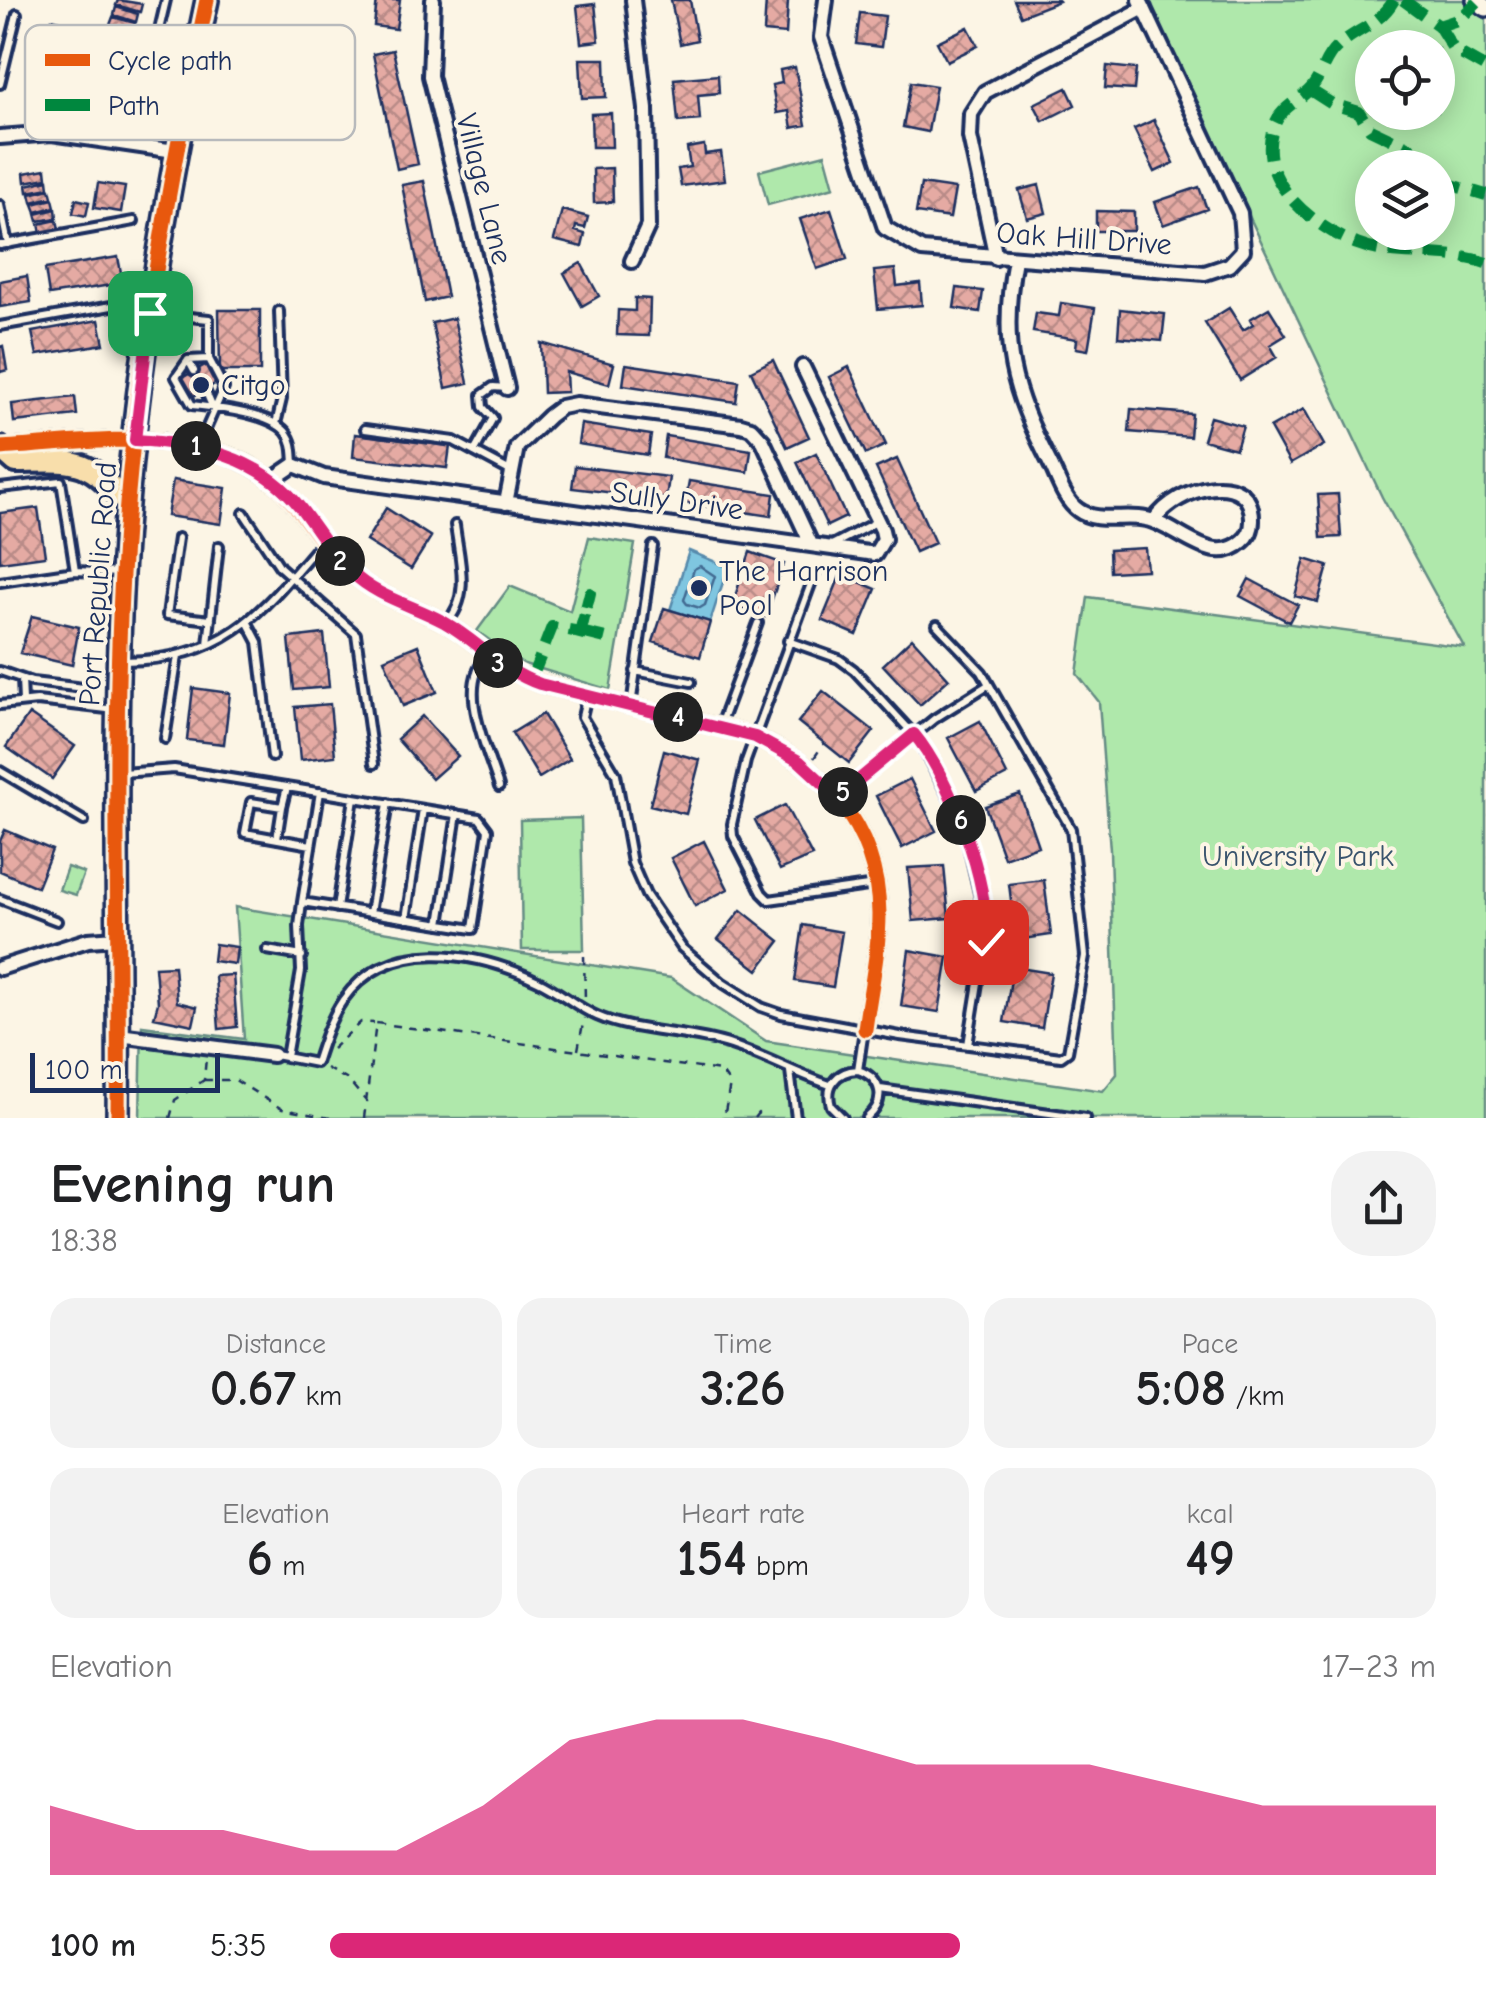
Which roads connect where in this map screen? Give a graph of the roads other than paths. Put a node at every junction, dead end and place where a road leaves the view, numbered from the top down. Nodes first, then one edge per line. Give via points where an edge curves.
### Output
1 (166, 0) edge
2 (207, 0) edge
3 (433, 0) edge
4 (633, 0) edge
5 (826, 0) edge
6 (1476, 0) edge
7 (1142, 4) edge
8 (1486, 8) edge
9 (17, 14) dead end
10 (160, 25) edge
11 (202, 25) edge
12 (0, 84) edge
13 (25, 134) edge
14 (0, 137) edge
15 (100, 140) edge
16 (123, 140) edge
17 (177, 140) edge
18 (121, 143) junction
19 (175, 151) junction
20 (0, 205) edge
21 (134, 221) dead end
22 (4, 244) edge
23 (996, 258) junction
24 (1015, 259) junction
25 (632, 261) dead end
26 (279, 311) dead end
27 (150, 313) junction
28 (0, 326) edge
29 (209, 358) junction
30 (188, 360) junction
31 (802, 367) dead end
32 (194, 371) dead end
33 (506, 388) joint
34 (205, 390) dead end
35 (213, 408) junction
36 (276, 424) junction
37 (366, 429) dead end
38 (135, 440) junction
39 (199, 447) junction
40 (0, 448) edge
41 (474, 452) junction
42 (294, 465) junction
43 (510, 471) junction
44 (272, 480) junction
45 (0, 488) edge
46 (506, 503) junction
47 (127, 504) junction
48 (244, 514) dead end
49 (878, 521) junction
50 (1154, 521) junction
51 (455, 525) dead end
52 (178, 538) dead end
53 (323, 540) junction
54 (811, 544) junction
55 (219, 546) dead end
56 (653, 546) dead end
57 (828, 546) junction
58 (75, 572) junction
59 (122, 572) junction
60 (815, 573) dead end
61 (291, 578) junction
62 (0, 582) edge
63 (211, 620) junction
64 (248, 622) junction
65 (446, 623) junction
66 (758, 623) dead end
67 (938, 625) dead end
68 (788, 642) junction
69 (208, 645) junction
70 (178, 656) junction
71 (488, 656) junction
72 (118, 660) junction
73 (634, 670) junction
74 (0, 671) edge
75 (22, 679) junction
76 (691, 682) dead end
77 (988, 685) junction
78 (84, 688) dead end
79 (587, 695) junction
80 (24, 701) junction
81 (0, 705) edge
82 (631, 706) junction
83 (117, 710) junction
84 (719, 726) junction
85 (914, 734) junction
86 (755, 737) junction
87 (164, 738) dead end
88 (272, 757) dead end
89 (374, 764) dead end
90 (0, 771) edge
91 (116, 774) junction
92 (286, 787) junction
93 (499, 787) dead end
94 (320, 792) junction
95 (838, 797) junction
96 (354, 798) junction
97 (388, 804) junction
98 (282, 807) junction
99 (423, 809) junction
100 (457, 814) junction
101 (84, 821) dead end
102 (277, 839) junction
103 (311, 845) junction
104 (876, 885) junction
105 (0, 899) edge
106 (302, 902) junction
107 (337, 908) junction
108 (370, 913) junction
109 (406, 919) junction
110 (56, 920) dead end
111 (440, 924) junction
112 (117, 938) junction
113 (267, 950) dead end
114 (302, 956) junction
115 (0, 968) edge
116 (864, 1028) junction
117 (119, 1035) junction
118 (968, 1045) junction
119 (280, 1056) junction
120 (858, 1070) junction
121 (790, 1071) junction
122 (830, 1085) junction
123 (880, 1088) junction
124 (1059, 1116) edge
125 (870, 1117) edge
126 (118, 1118) edge
127 (796, 1118) edge
128 (843, 1118) edge
129 (1085, 1118) edge

1 - 10 lane
2 - 11 main road, Port Republic Road
3 - 33 street, Village Lane via 430,76
4 - 25 street via 646,109 648,226
5 - 23 street, Oak Hill Drive via 821,37 885,228 922,250
6 - 8 street
7 - 23 street via 976,102 970,137
7 - 24 street, Oak Hill Drive via 1240,213 1243,250 1230,265 1205,273
9 - 12 lane
13 - 14 street
15 - 18 street
16 - 18 lane
17 - 19 main road, Port Republic Road
18 - 19 street
19 - 27 main road, Port Republic Road
20 - 22 lane
21 - 22 lane
23 - 24 street, Oak Hill Drive
24 - 50 street via 1006,318 1015,378 1062,488 1084,514
26 - 36 lane via 282,398
27 - 28 lane via 117,304
27 - 29 lane via 210,320
27 - 38 main road, Port Republic Road
29 - 30 lane
29 - 35 lane via 224,388
30 - 32 lane
30 - 35 lane via 176,376 192,405
31 - 49 street
33 - 41 lane via 482,396 493,418
34 - 35 lane
35 - 36 lane
35 - 39 lane
36 - 42 lane via 293,444
37 - 41 lane via 454,442
38 - 39 street
38 - 40 street
38 - 47 main road, Port Republic Road
39 - 44 street
40 - 47 main road via 16,462 86,465
41 - 43 lane
42 - 44 street
42 - 46 street, Sully Drive via 324,477
43 - 46 street
43 - 54 street via 517,447 548,416 576,404 740,425 763,441
44 - 53 street
45 - 58 lane via 61,481
46 - 54 street, Sully Drive
47 - 59 main road, Port Republic Road
48 - 61 lane
49 - 57 lane
49 - 57 street, Sully Drive via 884,539 875,554
50 - 50 street via 1174,499 1210,486 1240,495 1252,519 1244,541 1220,551
51 - 65 lane via 462,594
52 - 63 lane via 168,614
53 - 61 lane
53 - 65 street via 366,584
54 - 57 street, Sully Drive
55 - 63 lane
56 - 73 lane
58 - 59 lane
58 - 62 lane
59 - 72 main road, Port Republic Road
60 - 68 lane
61 - 64 lane
61 - 89 lane via 356,634
63 - 69 lane
64 - 69 lane
64 - 88 lane via 258,642
65 - 71 street
66 - 84 lane
67 - 77 lane
68 - 85 lane via 850,666
68 - 86 lane
69 - 70 lane
70 - 72 lane
70 - 87 lane
71 - 79 street via 531,680
71 - 93 lane via 475,672 472,695
72 - 83 main road, Port Republic Road
73 - 76 lane
73 - 82 lane
74 - 75 lane
75 - 78 lane
75 - 80 lane
77 - 85 lane
77 - 118 lane via 1071,829 1085,956 1064,1055
79 - 82 street
79 - 116 lane via 582,717 616,774 632,862 672,937 761,1007
80 - 81 lane
80 - 83 lane
82 - 84 street
83 - 91 main road, Port Republic Road
84 - 86 street
85 - 95 lane
85 - 118 lane via 963,824 984,906 986,942
86 - 95 street via 807,767
86 - 104 lane via 732,830 762,894 776,901
90 - 101 lane
91 - 92 lane via 174,768
91 - 112 main road, Port Republic Road
92 - 94 lane
92 - 98 lane
94 - 96 lane
94 - 103 lane
95 - 104 street via 866,848
96 - 97 lane
96 - 107 lane
97 - 99 lane
97 - 108 lane
98 - 102 lane
98 - 102 lane via 251,802 246,833
99 - 100 lane
99 - 109 lane
100 - 111 lane
100 - 111 lane via 486,824 487,845 473,929
102 - 103 lane
103 - 106 lane
104 - 116 street via 879,927
105 - 110 lane
106 - 107 lane
106 - 114 lane
107 - 108 lane
108 - 109 lane
109 - 111 lane
112 - 115 street via 88,940
112 - 117 main road, Port Republic Road
113 - 114 lane
114 - 119 lane
116 - 118 lane
116 - 120 lane
117 - 119 street
117 - 126 main road, Port Republic Road
119 - 121 lane via 316,1063 344,999 367,974 398,958 432,954 509,968 599,1017 731,1045
120 - 122 lane via 838,1075
120 - 123 lane
121 - 122 lane
121 - 127 lane
122 - 128 lane via 831,1106
123 - 124 lane
123 - 125 lane
124 - 129 lane

